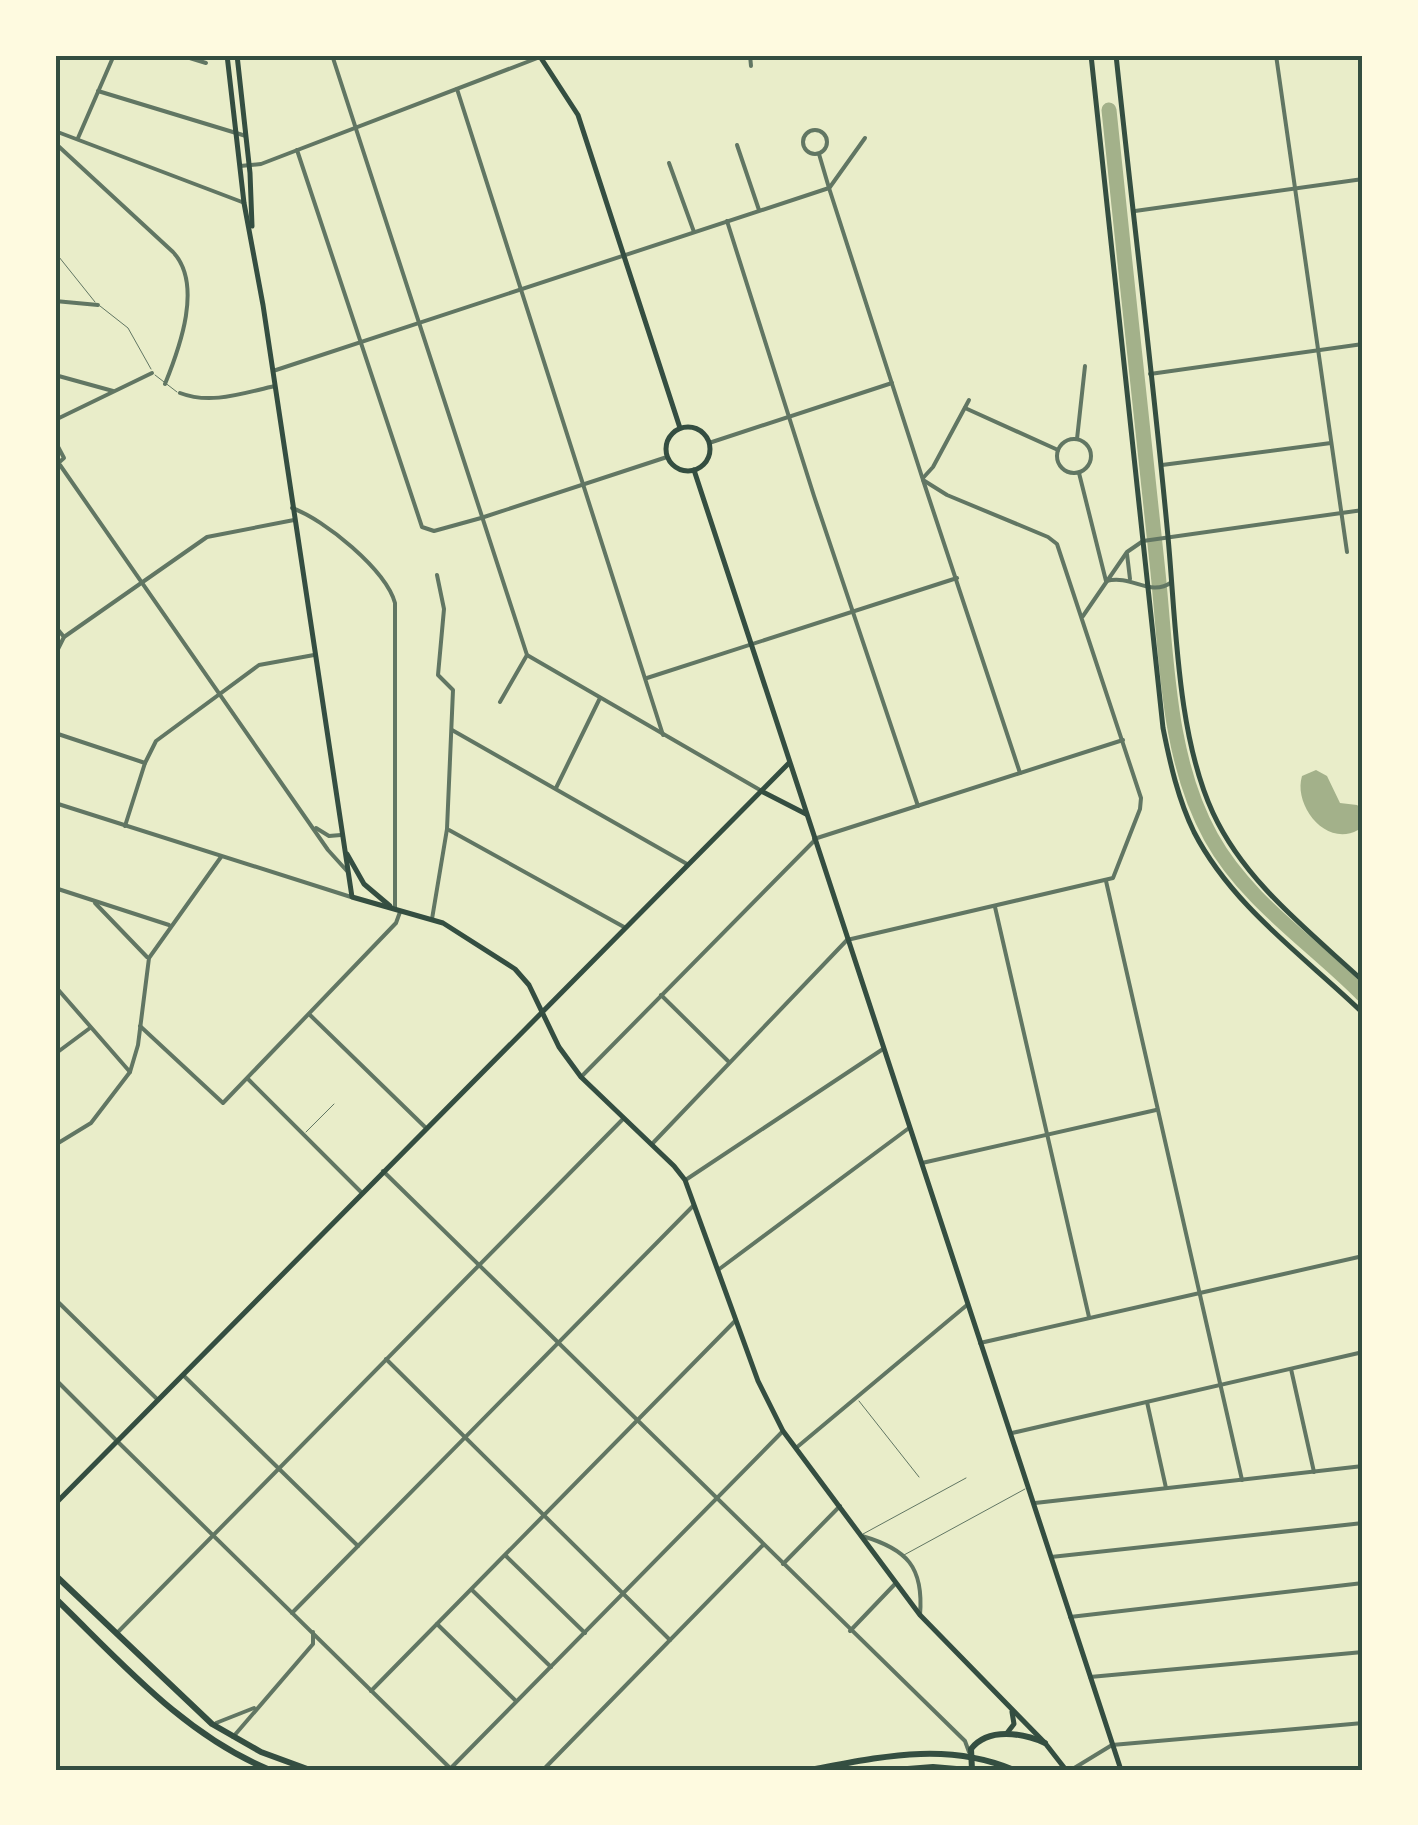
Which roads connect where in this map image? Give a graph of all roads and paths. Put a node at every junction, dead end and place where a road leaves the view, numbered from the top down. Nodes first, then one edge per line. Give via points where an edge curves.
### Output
1 (114, 55) edge
2 (180, 55) edge
3 (227, 55) edge
4 (236, 55) edge
5 (332, 55) edge
6 (750, 55) edge
7 (1091, 55) edge
8 (1116, 55) edge
9 (1276, 55) edge
10 (537, 56) edge
11 (206, 63) dead end
12 (751, 66) dead end
13 (457, 89) junction
14 (98, 91) junction
15 (354, 128) junction
16 (55, 130) edge
17 (236, 134) junction
18 (246, 136) junction
19 (865, 138) dead end
20 (78, 140) junction
21 (55, 143) edge
22 (737, 145) dead end
23 (297, 150) junction
24 (818, 153) junction
25 (670, 164) dead end
26 (240, 166) junction
27 (249, 166) junction
28 (1363, 179) edge
29 (829, 188) junction
30 (1295, 189) junction
31 (247, 204) junction
32 (759, 210) junction
33 (1132, 212) junction
34 (727, 221) junction
35 (694, 232) junction
36 (55, 252) edge
37 (624, 255) junction
38 (521, 289) junction
39 (55, 301) edge
40 (98, 305) junction
41 (418, 323) junction
42 (360, 342) junction
43 (1363, 344) edge
44 (1318, 350) junction
45 (1085, 366) dead end
46 (273, 371) junction
47 (152, 373) junction
48 (55, 374) edge
49 (1150, 374) junction
50 (892, 382) junction
51 (165, 384) junction
52 (274, 386) junction
53 (114, 391) junction
54 (180, 394) joint
55 (969, 400) dead end
56 (964, 408) junction
57 (790, 416) junction
58 (55, 420) edge
59 (680, 428) junction
60 (1077, 439) junction
61 (55, 441) edge
62 (1331, 442) junction
63 (709, 443) junction
64 (1058, 450) junction
65 (667, 457) junction
66 (1160, 465) junction
67 (58, 466) edge
68 (694, 470) junction
69 (1079, 473) junction
70 (923, 479) junction
71 (584, 484) junction
72 (292, 508) junction
73 (1363, 510) edge
74 (1341, 513) junction
75 (481, 518) junction
76 (294, 520) junction
77 (1168, 537) junction
78 (1146, 540) junction
79 (1128, 552) junction
80 (1347, 552) dead end
81 (437, 575) dead end
82 (957, 578) junction
83 (1130, 579) junction
84 (1106, 581) junction
85 (1172, 582) junction
86 (142, 583) junction
87 (1150, 588) junction
88 (854, 611) junction
89 (1083, 616) junction
90 (55, 626) edge
91 (64, 637) junction
92 (751, 644) junction
93 (314, 654) junction
94 (55, 655) edge
95 (527, 655) junction
96 (647, 678) junction
97 (220, 694) junction
98 (600, 698) junction
99 (500, 702) dead end
100 (452, 730) junction
101 (55, 733) edge
102 (663, 734) junction
103 (1123, 740) junction
104 (144, 762) junction
105 (789, 763) junction
106 (1020, 773) junction
107 (556, 789) junction
108 (761, 791) junction
109 (56, 805) edge
110 (918, 806) junction
111 (806, 814) junction
112 (125, 826) junction
113 (312, 826) junction
114 (447, 829) junction
115 (341, 839) junction
116 (814, 840) junction
117 (221, 857) junction
118 (687, 864) junction
119 (347, 872) junction
120 (1106, 881) junction
121 (364, 884) junction
122 (55, 888) edge
123 (353, 898) junction
124 (91, 899) junction
125 (995, 906) junction
126 (396, 909) junction
127 (432, 920) junction
128 (171, 925) junction
129 (624, 927) junction
130 (847, 940) junction
131 (149, 958) junction
132 (1363, 981) edge
133 (55, 986) edge
134 (661, 995) junction
135 (540, 1011) junction
136 (1363, 1012) edge
137 (310, 1015) junction
138 (140, 1026) junction
139 (90, 1028) junction
140 (883, 1049) junction
141 (55, 1054) edge
142 (730, 1062) junction
143 (130, 1072) junction
144 (580, 1076) junction
145 (248, 1079) junction
146 (334, 1104) dead end
147 (1156, 1110) junction
148 (623, 1119) junction
149 (426, 1128) junction
150 (909, 1128) junction
151 (304, 1134) junction
152 (1047, 1135) junction
153 (56, 1142) edge
154 (652, 1144) junction
155 (921, 1164) junction
156 (383, 1171) junction
157 (685, 1180) junction
158 (362, 1193) junction
159 (694, 1205) junction
160 (1363, 1256) edge
161 (479, 1265) junction
162 (718, 1270) junction
163 (1198, 1292) junction
164 (55, 1299) edge
165 (967, 1306) junction
166 (1089, 1317) junction
167 (736, 1320) junction
168 (980, 1342) junction
169 (558, 1343) junction
170 (1363, 1352) edge
171 (386, 1359) junction
172 (1291, 1369) junction
173 (183, 1375) junction
174 (55, 1380) edge
175 (1220, 1385) junction
176 (856, 1398) junction
177 (158, 1400) junction
178 (1147, 1402) junction
179 (637, 1420) junction
180 (783, 1431) junction
181 (1010, 1433) junction
182 (464, 1438) junction
183 (118, 1441) junction
184 (796, 1448) junction
185 (1363, 1466) edge
186 (278, 1469) junction
187 (1314, 1472) junction
188 (918, 1477) dead end
189 (966, 1478) dead end
190 (1242, 1480) junction
191 (1028, 1488) junction
192 (1166, 1488) junction
193 (716, 1499) junction
194 (1032, 1503) junction
195 (55, 1504) edge
196 (840, 1506) junction
197 (543, 1516) junction
198 (1363, 1524) edge
199 (214, 1535) junction
200 (860, 1536) junction
201 (763, 1545) junction
202 (358, 1546) junction
203 (505, 1555) junction
204 (904, 1556) junction
205 (1050, 1558) junction
206 (783, 1564) junction
207 (55, 1574) edge
208 (895, 1584) junction
209 (1363, 1584) edge
210 (471, 1589) junction
211 (624, 1593) junction
212 (55, 1598) edge
213 (292, 1613) junction
214 (920, 1615) junction
215 (1070, 1617) junction
216 (437, 1624) junction
217 (850, 1631) junction
218 (312, 1632) junction
219 (116, 1633) junction
220 (584, 1633) junction
221 (670, 1640) junction
222 (313, 1644) junction
223 (325, 1644) junction
224 (1363, 1652) edge
225 (550, 1667) junction
226 (1090, 1677) junction
227 (372, 1691) junction
228 (517, 1702) junction
229 (258, 1706) junction
230 (1012, 1709) junction
231 (1363, 1723) edge
232 (212, 1724) junction
233 (1008, 1734) junction
234 (232, 1737) junction
235 (1045, 1743) junction
236 (1112, 1745) junction
237 (231, 1752) junction
238 (971, 1756) junction
239 (270, 1770) edge
240 (310, 1770) edge
241 (451, 1770) edge
242 (542, 1770) edge
243 (810, 1770) edge
244 (895, 1770) edge
245 (970, 1770) edge
246 (1014, 1770) edge
247 (1068, 1770) edge
248 (1121, 1770) edge

1 - 14 street
2 - 11 street
3 - 17 main road
4 - 18 main road
5 - 15 street
6 - 12 street
7 - 78 main road
8 - 33 main road
9 - 30 street
10 - 13 street
10 - 37 main road via 578,115
13 - 15 street
13 - 38 street
14 - 17 street
14 - 20 street
15 - 23 street
15 - 41 street
16 - 20 street
17 - 18 street
17 - 26 main road
18 - 27 main road
19 - 29 street
20 - 31 street
21 - 51 street via 186,268 188,302
22 - 32 street
23 - 27 street
23 - 42 street
24 - 24 street via 804,147 811,130 827,140
24 - 29 street
25 - 35 street
26 - 27 street
26 - 31 main road
27 - 31 main road
28 - 30 street
29 - 32 street
29 - 50 street
30 - 33 street
30 - 44 street
31 - 46 main road
32 - 34 street
33 - 49 main road
34 - 35 street
34 - 57 street
35 - 37 street
36 - 40 lane
37 - 38 street
37 - 59 main road
38 - 41 street
38 - 71 street
39 - 40 street
40 - 47 lane via 128,328
41 - 42 street
41 - 75 street
42 - 46 street
42 - 75 street via 420,524 434,531
43 - 44 street
44 - 49 street
44 - 62 street
45 - 60 street
46 - 52 main road
47 - 51 lane
47 - 53 street
48 - 53 street
49 - 66 main road
50 - 57 street
50 - 70 street
51 - 54 lane
52 - 54 street via 216,398
52 - 72 main road
53 - 58 street
55 - 56 street
56 - 64 street
56 - 70 street
57 - 63 street
57 - 88 street
59 - 63 main road via 698,429
59 - 65 main road via 668,438
60 - 64 street
60 - 69 street via 1092,455
61 - 67 street via 63,452
62 - 66 street
62 - 74 street
63 - 68 main road via 707,460
64 - 69 street via 1063,469
65 - 68 main road via 680,470
65 - 71 street
66 - 77 main road
67 - 86 street
68 - 92 main road
69 - 84 street
70 - 82 street
70 - 89 street via 1053,540
71 - 75 street
71 - 96 street
72 - 76 main road
72 - 126 street via 372,564 395,603
73 - 74 street
74 - 77 street
74 - 80 street
75 - 95 street
76 - 86 street via 208,537
76 - 93 main road
77 - 78 street
77 - 85 main road
78 - 79 street
78 - 87 main road
79 - 83 street
79 - 84 street
81 - 100 street via 444,609 438,673 453,690
82 - 88 street
82 - 106 street
83 - 84 street
83 - 87 street
84 - 89 street
85 - 87 street
85 - 132 main road via 1191,745 1214,814 1268,893
86 - 91 street
86 - 97 street
87 - 136 main road via 1163,728 1192,828 1247,906
88 - 92 street
88 - 110 street
89 - 103 street
90 - 91 street
91 - 94 street
92 - 96 street
92 - 105 main road
93 - 97 street via 259,665
93 - 115 main road
95 - 98 street
95 - 99 street
96 - 102 street
97 - 104 street via 156,741
97 - 113 street
98 - 102 street
98 - 107 street
100 - 107 street
100 - 114 street
101 - 104 street
102 - 108 street
103 - 106 street
103 - 120 street via 1140,806 1116,875
104 - 112 street
105 - 108 main road
105 - 111 main road
106 - 110 street
107 - 118 street
108 - 111 main road
108 - 118 main road
109 - 112 street
110 - 116 street
111 - 116 main road
112 - 117 street
113 - 115 street
113 - 119 street
114 - 127 street
114 - 129 street
115 - 119 main road
115 - 121 main road
116 - 130 main road
116 - 134 street
117 - 123 street
117 - 128 street
118 - 129 main road
119 - 123 main road
120 - 125 street
120 - 147 street
121 - 123 main road
121 - 126 main road
122 - 124 street
123 - 126 main road
124 - 128 street
124 - 131 street
125 - 130 street
125 - 152 street
126 - 127 main road
126 - 137 street via 396,923
127 - 135 main road via 515,969
128 - 131 street
129 - 135 main road
130 - 140 main road
130 - 142 street
131 - 138 street
133 - 139 street
134 - 142 street
134 - 144 street
135 - 144 main road
135 - 149 main road
137 - 145 street
137 - 149 street
138 - 143 street
138 - 145 street via 218,1101
139 - 141 street
139 - 143 street
140 - 150 main road
140 - 157 street
142 - 154 street
143 - 153 street via 91,1123
144 - 148 main road
145 - 151 street
146 - 151 lane
147 - 152 street
147 - 163 street
148 - 154 main road
148 - 161 street
149 - 156 main road
150 - 155 main road
150 - 162 street
151 - 158 street
152 - 155 street
152 - 166 street
154 - 157 main road
155 - 165 main road
156 - 158 main road
156 - 161 street
157 - 159 main road
158 - 173 main road
159 - 162 main road
159 - 169 street
160 - 163 street
161 - 169 street
161 - 171 street
162 - 167 main road
163 - 166 street
163 - 175 street
164 - 177 street
165 - 168 main road
165 - 176 street
166 - 168 street
167 - 179 street
167 - 180 main road
168 - 181 main road
169 - 179 street
169 - 182 street
170 - 172 street
171 - 182 street
171 - 186 street
172 - 175 street
172 - 187 street
173 - 177 main road
173 - 186 street
174 - 183 street
175 - 178 street
175 - 190 street
176 - 184 street
176 - 188 lane
177 - 183 main road
178 - 181 street
178 - 192 street
179 - 193 street
179 - 197 street
180 - 184 main road
180 - 193 street
181 - 191 main road
182 - 197 street
182 - 202 street
183 - 195 main road
183 - 199 street
184 - 196 main road
185 - 187 street
186 - 199 street
186 - 202 street
187 - 190 street
189 - 200 lane
190 - 192 street
191 - 194 main road
191 - 204 lane
192 - 194 street
193 - 201 street
193 - 211 street
194 - 205 main road
196 - 200 main road
196 - 206 street
197 - 203 street
197 - 211 street
198 - 205 street
199 - 213 street
199 - 219 street
200 - 204 street
200 - 208 main road
201 - 206 street
201 - 221 street
202 - 213 street
203 - 210 street
203 - 220 street
204 - 214 street via 920,1584
205 - 215 main road
206 - 217 street
207 - 219 highway
208 - 214 main road
208 - 217 street
209 - 215 street
210 - 216 street
210 - 225 street
211 - 220 street
211 - 221 street
212 - 237 highway via 174,1712
213 - 218 street
214 - 230 main road
215 - 226 main road
216 - 227 street
216 - 228 street
217 - 238 street via 965,1741
218 - 222 street
218 - 223 street
219 - 232 highway
220 - 225 street
221 - 242 street
222 - 223 street
222 - 229 street
223 - 227 street
224 - 226 street
225 - 228 street
226 - 236 main road
227 - 241 street
228 - 241 street
229 - 232 street
229 - 234 street
230 - 233 main road
230 - 235 main road
231 - 236 street
232 - 234 highway
233 - 235 highway
233 - 238 highway via 976,1742
234 - 237 highway
234 - 240 highway
235 - 247 main road
236 - 247 street
236 - 248 main road
237 - 239 highway
238 - 243 highway via 914,1753
238 - 245 highway
238 - 246 highway
244 - 245 highway

